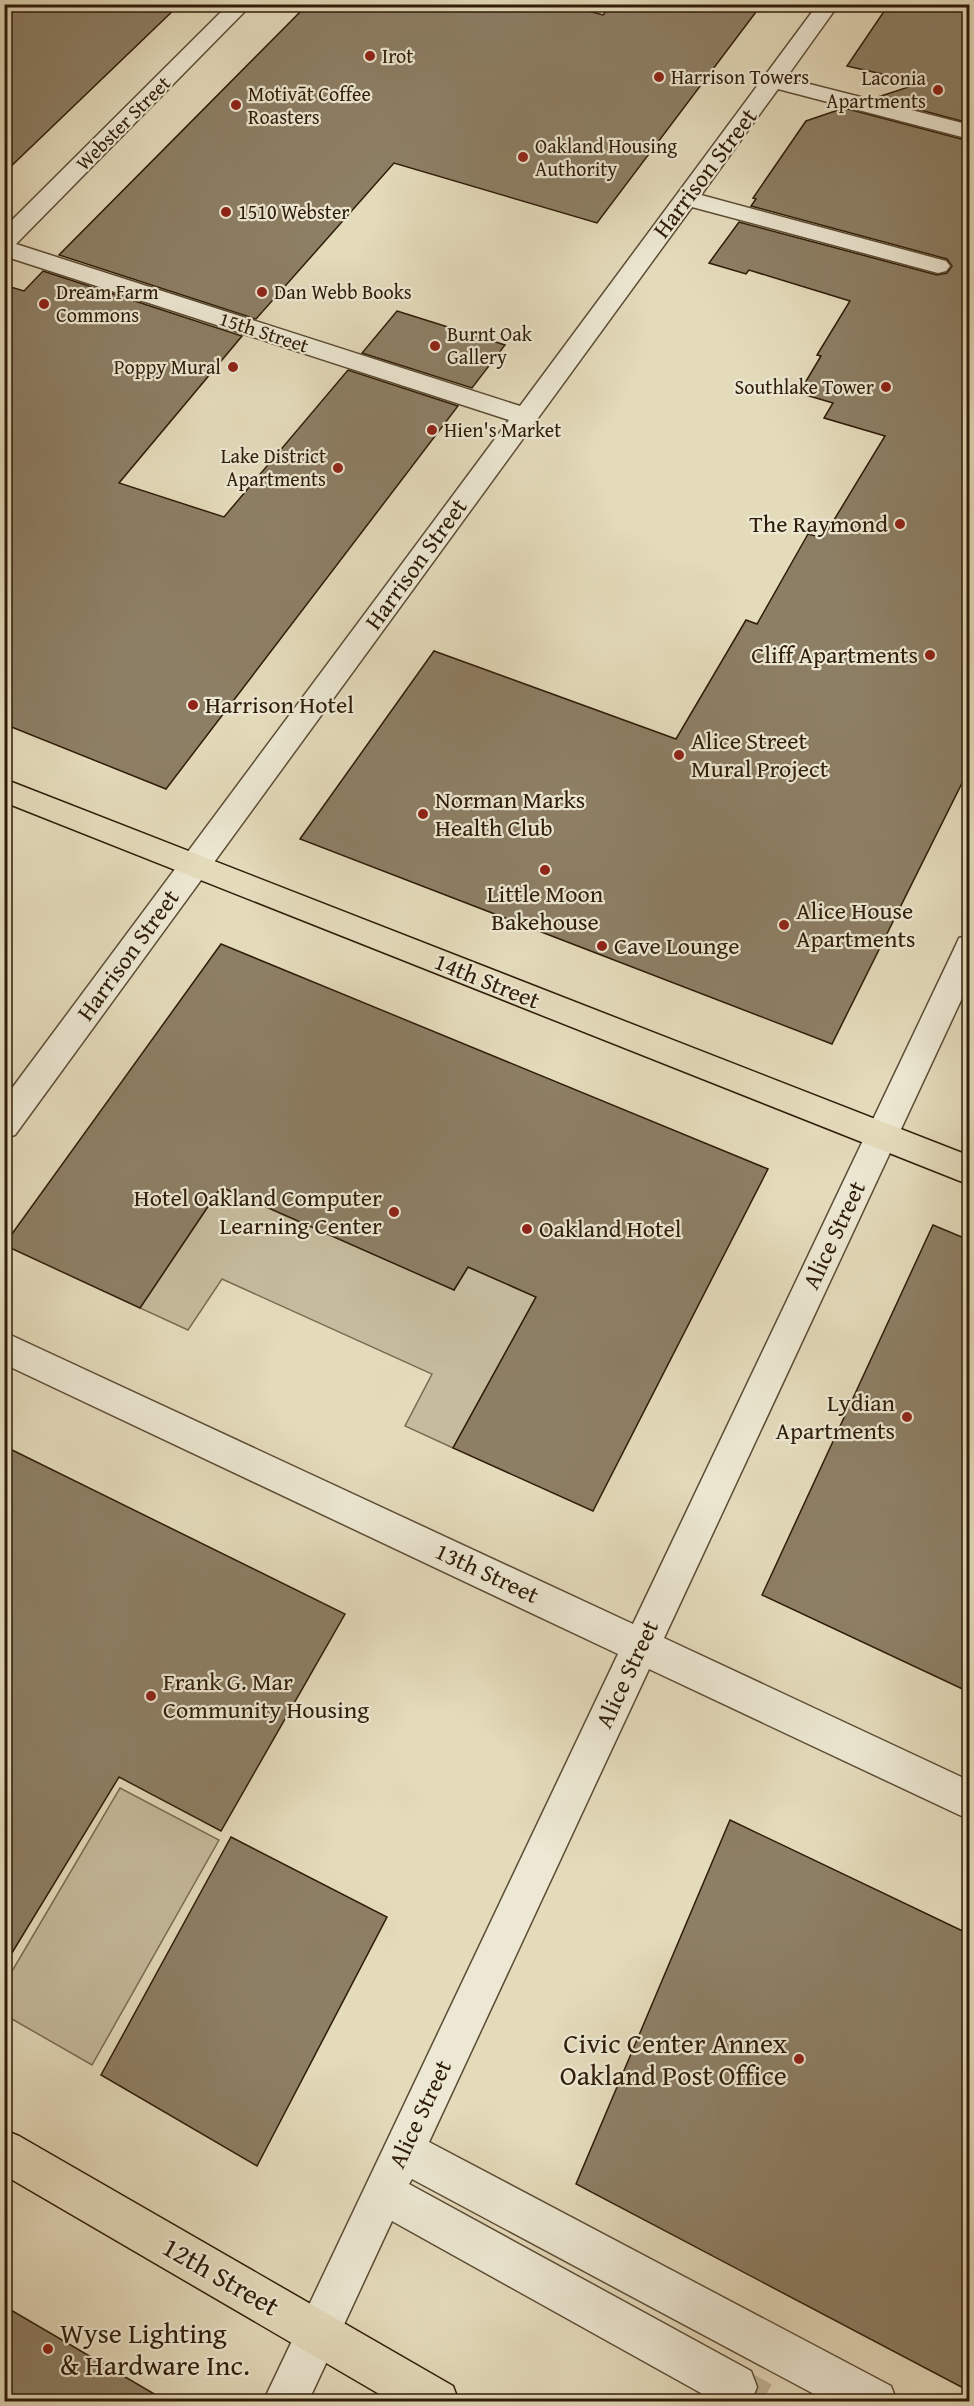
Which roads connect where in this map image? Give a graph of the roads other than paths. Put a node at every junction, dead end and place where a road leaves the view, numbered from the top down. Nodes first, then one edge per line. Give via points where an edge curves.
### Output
1 (242, 4) edge
2 (829, 4) edge
3 (772, 81) junction
4 (962, 130) dead end
5 (686, 198) junction
6 (4, 242) edge
7 (4, 248) edge
8 (938, 266) dead end
9 (524, 416) junction
10 (4, 790) edge
11 (194, 865) junction
12 (969, 947) edge
13 (4, 1125) edge
14 (880, 1136) junction
15 (969, 1171) edge
16 (4, 1347) edge
17 (640, 1646) junction
18 (969, 1801) edge
19 (4, 2151) edge
20 (403, 2151) junction
21 (383, 2193) junction
22 (317, 2332) junction
23 (735, 2387) tunnel mouth
24 (285, 2402) edge
25 (437, 2402) edge
26 (875, 2402) edge

1 - 6 street, Webster Street
2 - 3 street, Harrison Street
3 - 4 street
3 - 5 street, Harrison Street
5 - 8 street
5 - 9 street, Harrison Street
7 - 9 street, 15th Street
9 - 11 street, Harrison Street
10 - 11 main road, 14th Street
11 - 13 street, Harrison Street
11 - 14 main road, 14th Street
12 - 14 street, Alice Street
14 - 15 main road, 14th Street
14 - 17 street, Alice Street
16 - 17 street, 13th Street
17 - 18 street, 13th Street
17 - 20 street, Alice Street
19 - 22 main road, 12th Street
20 - 21 street, Alice Street
20 - 26 street
21 - 22 street, Alice Street
21 - 23 street
22 - 24 street, Alice Street
22 - 25 main road, 12th Street

